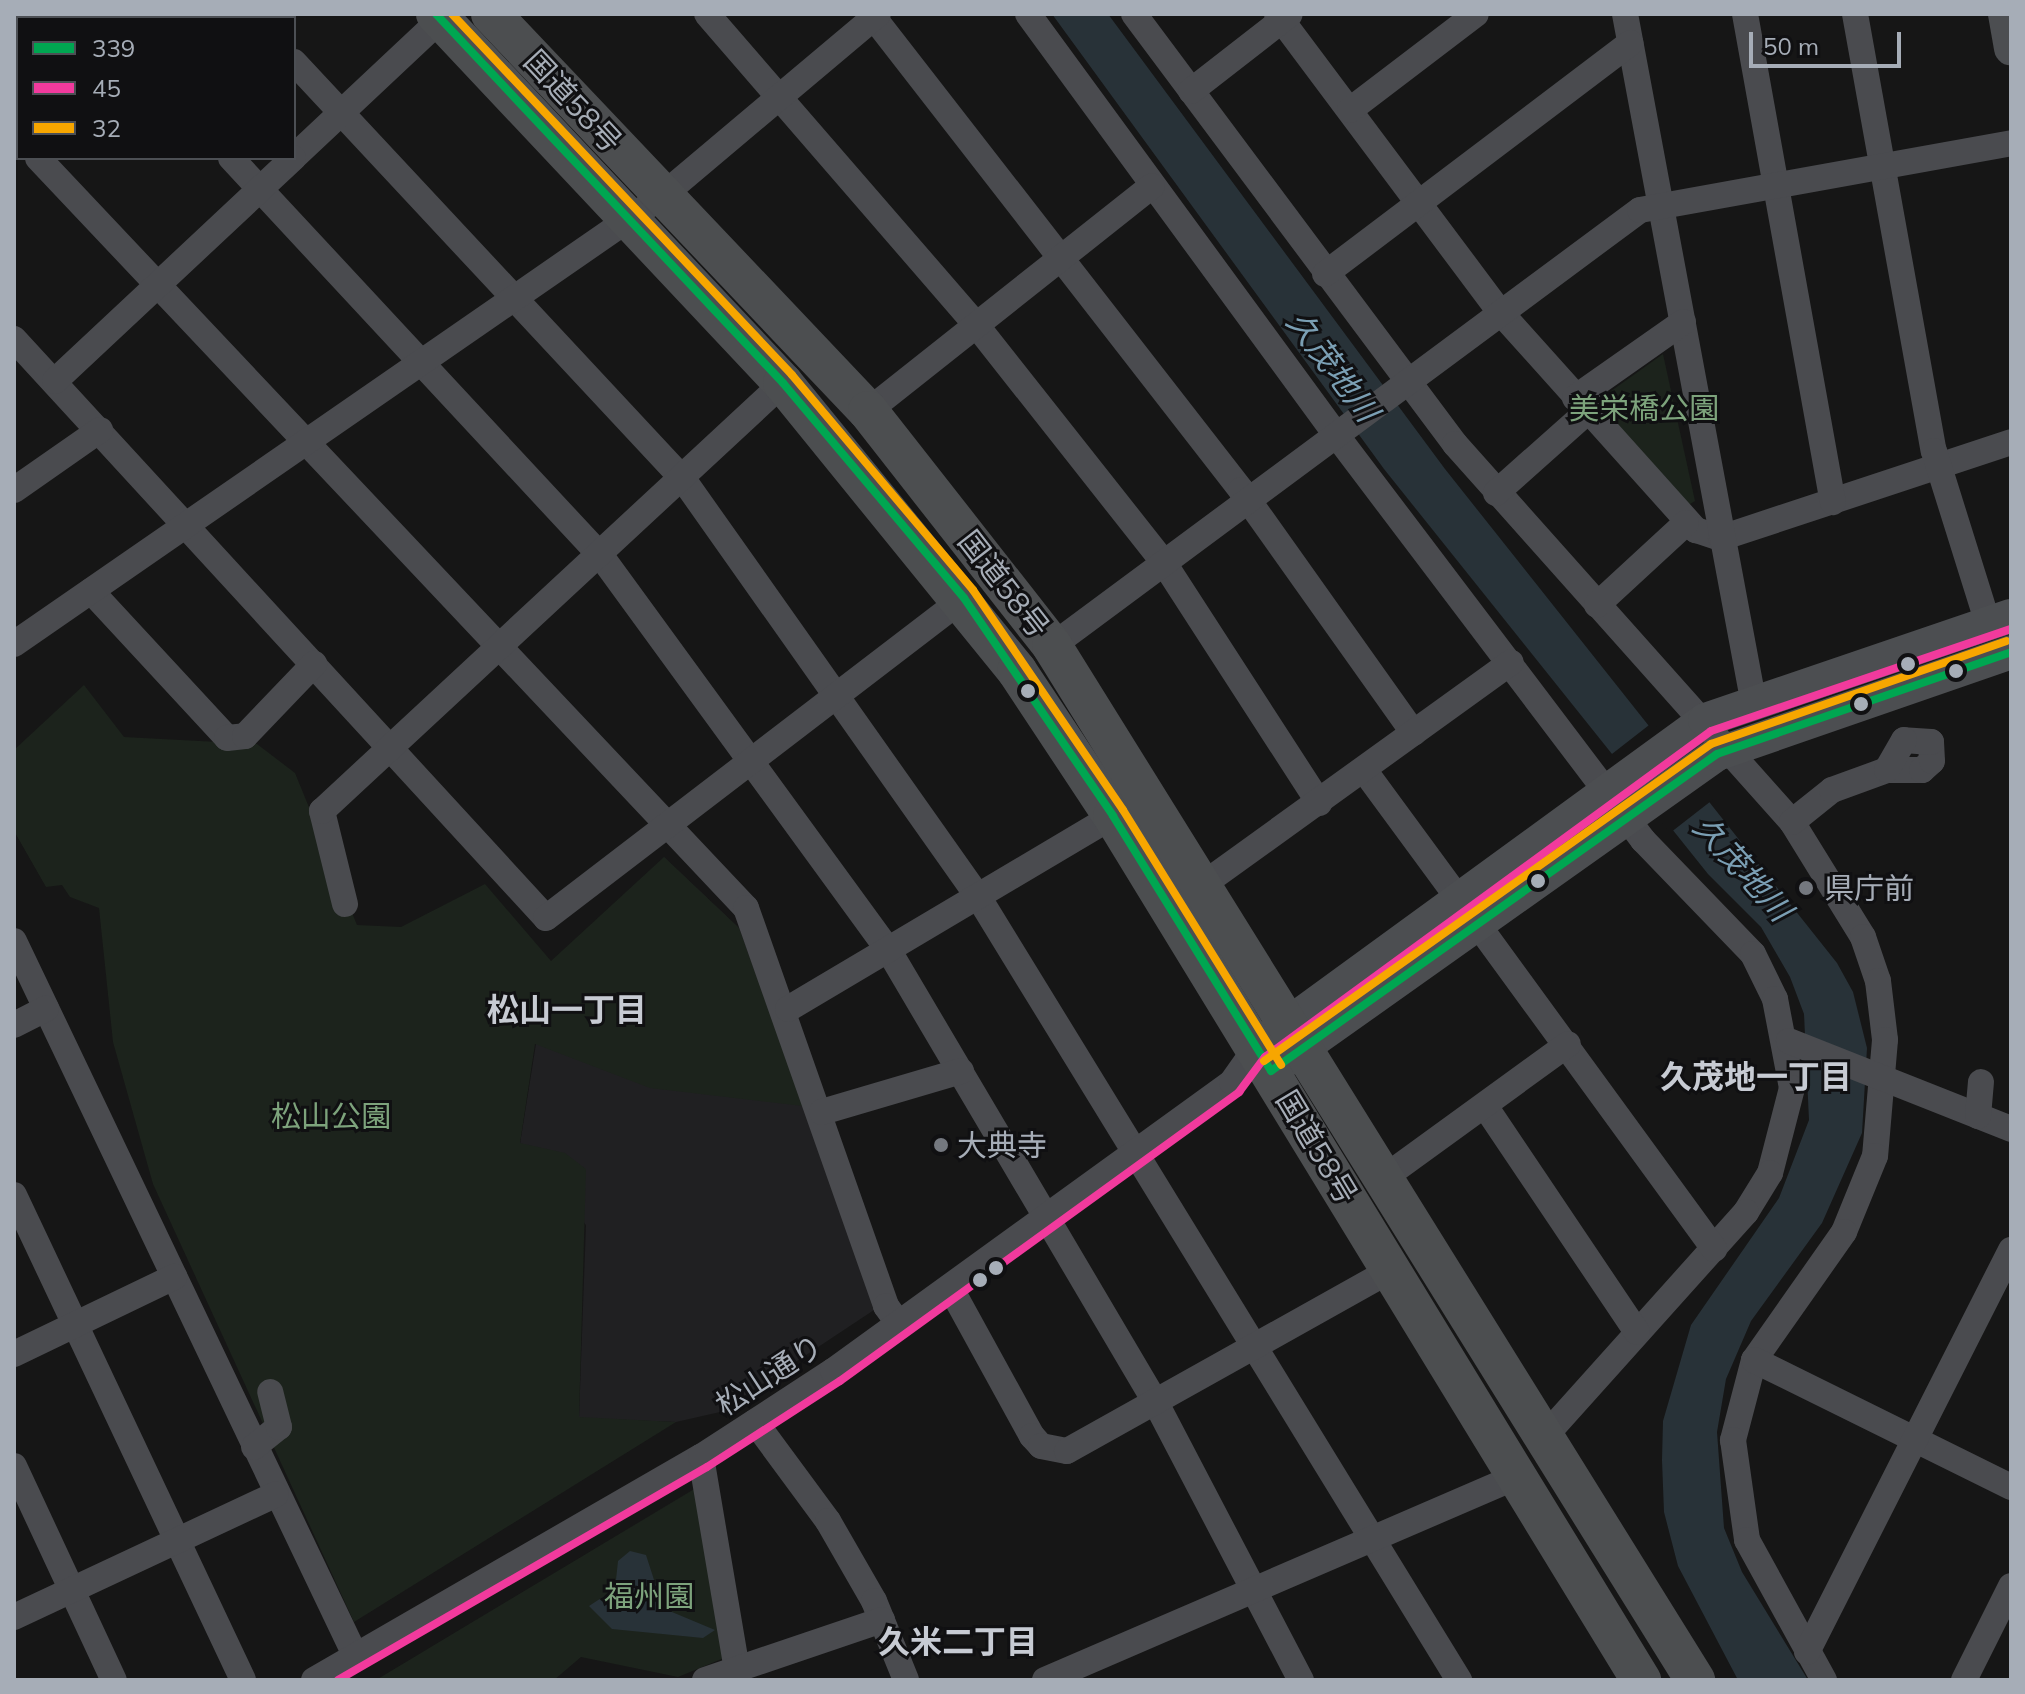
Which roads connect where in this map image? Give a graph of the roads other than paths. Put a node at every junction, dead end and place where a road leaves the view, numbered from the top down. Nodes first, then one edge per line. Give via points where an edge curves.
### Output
1 (491, 14) edge
2 (707, 14) edge
3 (1028, 14) edge
4 (1134, 14) edge
5 (1476, 14) edge
6 (1625, 14) edge
7 (1745, 14) edge
8 (1855, 14) edge
9 (2005, 14) edge
10 (874, 15) edge
11 (439, 16) edge
12 (1283, 16) edge
13 (1630, 43) junction
14 (2011, 48) edge
15 (296, 64) edge
16 (1191, 91) junction
17 (782, 94) junction
18 (1350, 110) junction
19 (341, 113) junction
20 (2011, 143) edge
21 (296, 156) edge
22 (40, 160) edge
23 (233, 160) edge
24 (292, 160) edge
25 (1883, 166) junction
26 (1152, 186) junction
27 (1776, 186) junction
28 (260, 189) junction
29 (662, 196) junction
30 (1420, 204) junction
31 (1661, 204) junction
32 (628, 221) junction
33 (1062, 257) junction
34 (1325, 274) junction
35 (157, 285) junction
36 (518, 300) junction
37 (1501, 313) junction
38 (1683, 322) junction
39 (977, 326) junction
40 (14, 339) edge
41 (422, 365) junction
42 (55, 381) junction
43 (783, 383) junction
44 (1400, 389) junction
45 (1581, 405) junction
46 (868, 411) junction
47 (100, 430) junction
48 (1342, 432) junction
49 (2011, 442) edge
50 (307, 444) junction
51 (1938, 465) junction
52 (683, 479) junction
53 (14, 490) edge
54 (1496, 493) junction
55 (1249, 501) junction
56 (1833, 502) junction
57 (189, 523) junction
58 (1686, 523) junction
59 (1721, 538) junction
60 (601, 556) junction
61 (1164, 563) junction
62 (91, 591) junction
63 (964, 598) junction
64 (1597, 605) junction
65 (2000, 619) edge
66 (14, 644) edge
67 (1052, 646) junction
68 (499, 649) junction
69 (2011, 652) edge
70 (1511, 662) junction
71 (314, 664) junction
72 (1905, 669) dead end
73 (839, 696) junction
74 (1753, 699) junction
75 (1705, 720) junction
76 (1414, 733) junction
77 (1729, 747) junction
78 (390, 749) junction
79 (1686, 755) junction
80 (752, 762) junction
81 (1364, 770) junction
82 (1887, 770) dead end
83 (1616, 785) junction
84 (1319, 803) junction
85 (1636, 814) junction
86 (1113, 816) junction
87 (1792, 822) junction
88 (667, 827) junction
89 (1205, 883) junction
90 (979, 898) junction
91 (1458, 898) junction
92 (345, 904) dead end
93 (1478, 925) junction
94 (14, 941) edge
95 (889, 951) junction
96 (46, 1009) junction
97 (788, 1009) junction
98 (14, 1025) edge
99 (1298, 1034) junction
100 (1789, 1041) junction
101 (1568, 1044) junction
102 (1263, 1059) junction
103 (961, 1071) junction
104 (1884, 1079) junction
105 (1981, 1082) dead end
106 (1485, 1106) junction
107 (822, 1112) junction
108 (1978, 1116) junction
109 (2011, 1129) edge
110 (1137, 1151) junction
111 (1385, 1177) junction
112 (14, 1195) edge
113 (1047, 1215) junction
114 (1714, 1249) junction
115 (2011, 1250) edge
116 (1391, 1270) junction
117 (174, 1277) junction
118 (950, 1287) junction
119 (899, 1324) junction
120 (75, 1325) junction
121 (1637, 1332) junction
122 (1260, 1346) junction
123 (14, 1354) edge
124 (1754, 1360) junction
125 (270, 1392) dead end
126 (1156, 1403) junction
127 (755, 1422) junction
128 (1545, 1436) junction
129 (1915, 1440) junction
130 (254, 1447) junction
131 (701, 1457) junction
132 (14, 1466) edge
133 (1518, 1476) junction
134 (2011, 1487) edge
135 (276, 1494) junction
136 (176, 1540) junction
137 (1375, 1541) junction
138 (2011, 1586) edge
139 (71, 1590) junction
140 (1260, 1590) junction
141 (14, 1617) edge
142 (882, 1620) junction
143 (1807, 1652) junction
144 (355, 1655) junction
145 (737, 1669) junction
146 (1054, 1679) edge
147 (114, 1680) edge
148 (243, 1680) edge
149 (314, 1680) edge
150 (705, 1680) edge
151 (906, 1680) edge
152 (1301, 1680) edge
153 (1459, 1680) edge
154 (1641, 1680) edge
155 (1695, 1680) edge
156 (1824, 1680) edge
157 (1964, 1680) edge

1 - 29 highway, 国道58号
2 - 17 street
3 - 26 street
4 - 16 street
5 - 18 street
6 - 13 street
7 - 27 street
8 - 25 street
9 - 14 main road
10 - 17 street
10 - 33 street
11 - 19 street
11 - 32 highway, 国道58号
12 - 16 street
12 - 18 street
13 - 30 street
13 - 31 street
15 - 19 street
16 - 34 street
17 - 29 street
17 - 39 street
18 - 30 street
19 - 21 street
19 - 36 street
20 - 25 street
22 - 35 street
23 - 28 street
24 - 28 street
25 - 27 street
25 - 51 street
26 - 33 street
26 - 48 street
27 - 31 street
27 - 56 street
28 - 35 street
28 - 41 street
29 - 32 street
29 - 46 highway, 国道58号
30 - 34 street
30 - 37 street
31 - 37 street via 1627,218
31 - 38 street
32 - 36 street
32 - 43 highway, 国道58号
33 - 39 street
33 - 55 street
34 - 44 street
35 - 42 street
35 - 50 street
36 - 41 street
36 - 52 street
37 - 44 street
37 - 45 street
38 - 45 street
38 - 59 street
39 - 46 street
39 - 61 street
40 - 42 street
41 - 50 street
41 - 60 street
42 - 47 street
43 - 52 street
43 - 63 highway, 国道58号
44 - 48 street
44 - 54 street
45 - 54 street
45 - 58 street
46 - 67 highway, 国道58号
47 - 53 street
47 - 57 street
48 - 55 street
48 - 70 street
49 - 51 street
50 - 57 street
50 - 68 street
51 - 56 street
51 - 65 street
52 - 60 street
52 - 73 street
54 - 64 street
55 - 61 street
55 - 76 street
56 - 59 street
57 - 62 street
57 - 71 street
58 - 59 street
58 - 64 street
59 - 74 street
60 - 68 street
60 - 80 street
61 - 67 street
61 - 84 street
62 - 66 street
62 - 71 street via 227,738 245,736
63 - 73 street
63 - 86 highway, 国道58号
64 - 75 street
65 - 74 main road
67 - 89 highway, 国道58号
68 - 78 street
68 - 88 street
69 - 77 main road
70 - 76 street
70 - 83 street
71 - 78 street
72 - 75 street via 1760,717
73 - 80 street
73 - 90 street
74 - 75 main road
75 - 77 street
75 - 79 main road
76 - 81 street
77 - 79 main road
77 - 87 street
78 - 88 street via 546,918
78 - 92 street via 322,811
79 - 83 main road
79 - 85 main road
80 - 88 street
80 - 95 street
81 - 84 street
81 - 91 street
82 - 87 street via 1832,790
83 - 85 street
83 - 91 main road
84 - 89 street
85 - 93 main road
85 - 100 street via 1753,954
86 - 90 street
86 - 102 highway, 国道58号
87 - 104 street via 1839,890 1878,981
88 - 97 street via 746,908
89 - 99 highway, 国道58号
90 - 95 street
90 - 110 street
91 - 99 main road
93 - 99 main road
93 - 101 street
94 - 96 street
95 - 97 street
95 - 103 street
96 - 98 street
96 - 117 street
97 - 107 street
99 - 102 main road
99 - 111 highway, 国道58号
100 - 104 street
100 - 114 street via 1792,1088 1779,1153 1759,1194
101 - 106 street
101 - 114 street
102 - 110 street, 松山通り
102 - 116 highway, 国道58号
103 - 107 street
103 - 113 street
104 - 108 street
104 - 124 street via 1862,1195
105 - 108 street
106 - 111 street
106 - 121 street
107 - 119 street via 886,1306
108 - 109 street
110 - 113 street, 松山通り
110 - 122 street
111 - 128 highway, 国道58号
112 - 120 street
113 - 118 street, 松山通り
113 - 126 street
114 - 121 street
115 - 129 street
116 - 122 street
116 - 133 highway, 国道58号
117 - 120 street
117 - 130 street
118 - 119 street, 松山通り
118 - 126 street via 1041,1446 1067,1451
119 - 127 street, 松山通り
120 - 123 street
120 - 136 street
121 - 128 street
122 - 126 street
122 - 137 street
124 - 129 street
124 - 143 street via 1733,1440 1738,1511 1762,1575
125 - 130 street via 279,1427
126 - 140 street
127 - 131 street, 松山通り
127 - 142 street via 828,1521
128 - 155 highway, 国道58号
129 - 134 street
129 - 143 street
130 - 135 street
131 - 144 street, 松山通り
131 - 145 street
132 - 139 street
133 - 137 street
133 - 154 highway, 国道58号
135 - 136 street
135 - 144 street
136 - 139 street
136 - 148 street
137 - 140 street
137 - 153 street
138 - 157 street
139 - 141 street
139 - 147 street
140 - 146 street
140 - 152 street
142 - 145 street
142 - 151 street
143 - 156 street
144 - 149 street, 松山通り
145 - 150 street

